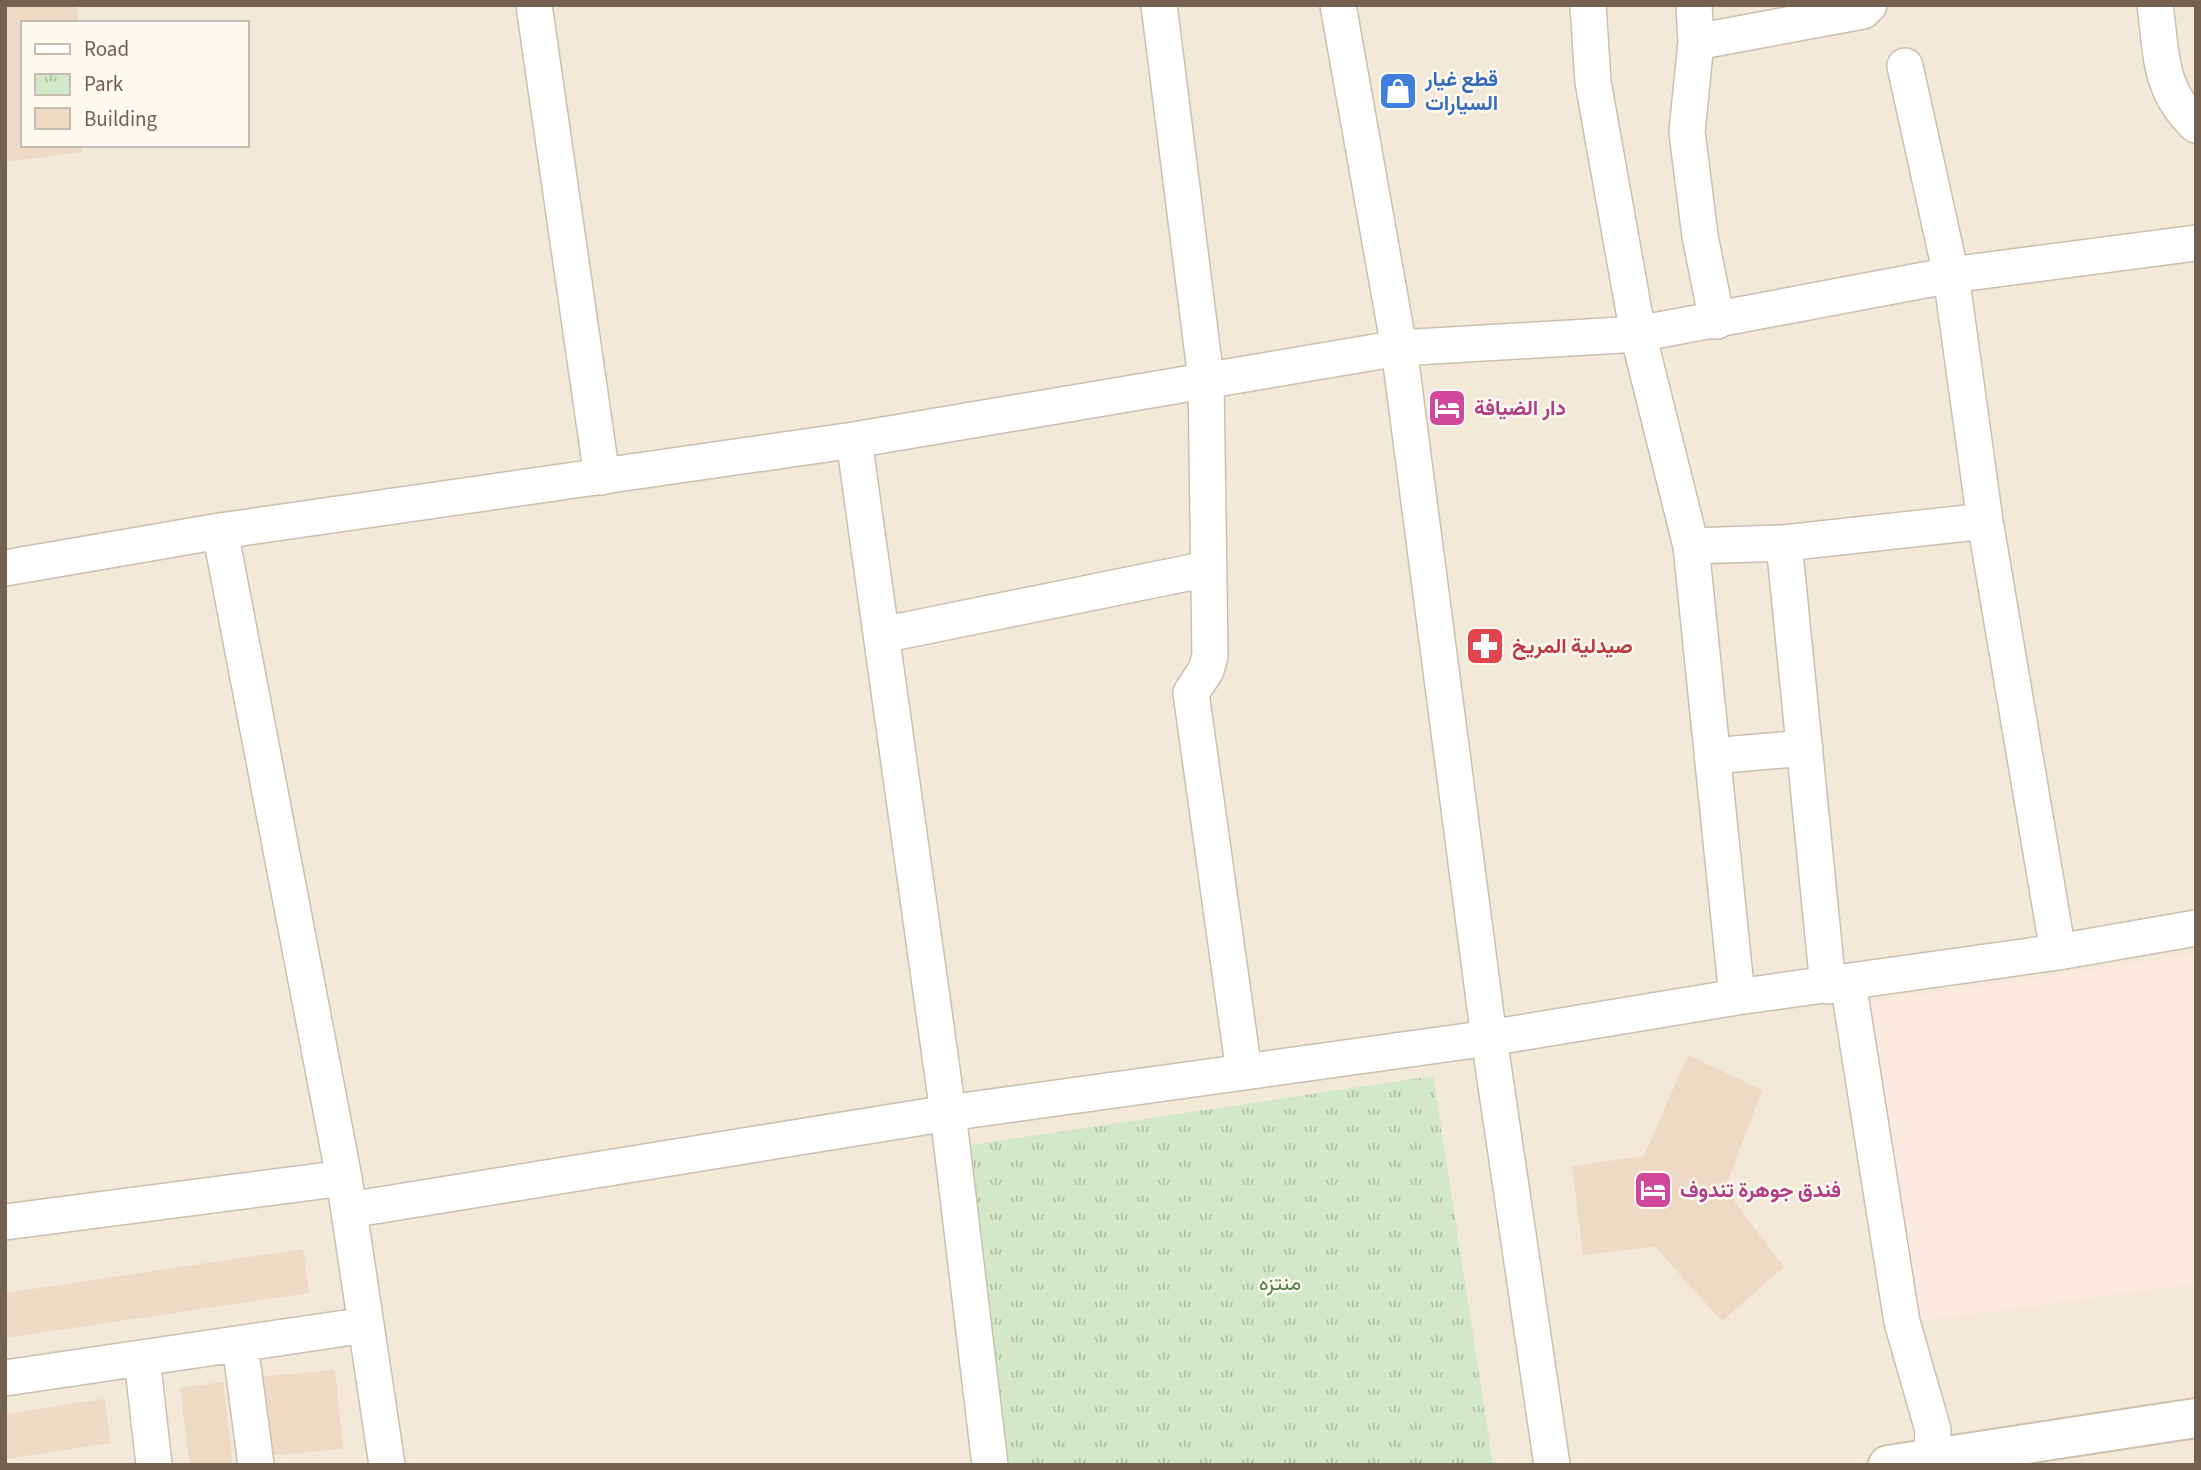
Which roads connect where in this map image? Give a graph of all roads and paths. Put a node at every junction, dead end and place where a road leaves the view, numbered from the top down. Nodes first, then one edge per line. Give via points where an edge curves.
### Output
1 (534, 5) edge
2 (1159, 5) edge
3 (1338, 5) edge
4 (1588, 5) edge
5 (1694, 5) edge
6 (1869, 5) edge
7 (2155, 5) edge
8 (1696, 42) junction
9 (1905, 66) dead end
10 (2196, 125) edge
11 (2196, 243) edge
12 (1951, 275) junction
13 (1717, 321) junction
14 (1638, 334) junction
15 (1399, 348) junction
16 (1206, 379) junction
17 (854, 440) junction
18 (602, 477) junction
19 (1985, 521) junction
20 (220, 531) junction
21 (1784, 543) junction
22 (1691, 546) junction
23 (5, 568) edge
24 (1207, 569) junction
25 (882, 635) junction
26 (1805, 748) junction
27 (1712, 756) junction
28 (2196, 928) edge
29 (2058, 952) junction
30 (1838, 984) junction
31 (1737, 997) junction
32 (1489, 1038) junction
33 (1244, 1072) junction
34 (947, 1113) junction
35 (347, 1194) junction
36 (5, 1223) edge
37 (366, 1325) junction
38 (240, 1344) junction
39 (142, 1358) junction
40 (5, 1378) edge
41 (2196, 1418) edge
42 (1944, 1455) edge
43 (154, 1465) edge
44 (256, 1465) edge
45 (387, 1465) edge
46 (990, 1465) edge
47 (1552, 1465) edge
48 (1888, 1465) edge

1 - 18 street
2 - 16 street
3 - 15 street
4 - 14 street via 1593,82
5 - 8 street
6 - 8 street via 1863,10
7 - 10 street via 2166,82 2177,107
8 - 13 street via 1687,132
9 - 12 street
11 - 12 street
12 - 13 street
12 - 19 street
13 - 14 street
14 - 15 street
14 - 22 street
15 - 16 street
15 - 32 street
16 - 17 street
16 - 24 street
17 - 18 street
17 - 25 street
18 - 20 street
19 - 21 street
19 - 29 street
20 - 23 street
20 - 35 street
21 - 22 street
21 - 26 street
22 - 27 street
24 - 25 street
24 - 33 street via 1210,656 1191,693
25 - 34 street
26 - 27 street
26 - 30 street
27 - 31 street
28 - 29 street
29 - 30 street
30 - 31 street
30 - 42 street via 1902,1322
31 - 32 street
32 - 33 street
32 - 47 street
33 - 34 street
34 - 35 street
34 - 46 street
35 - 36 street
35 - 37 street
37 - 38 street
37 - 45 street
38 - 39 street
38 - 44 street
39 - 40 street
39 - 43 street
41 - 42 street
42 - 48 street

